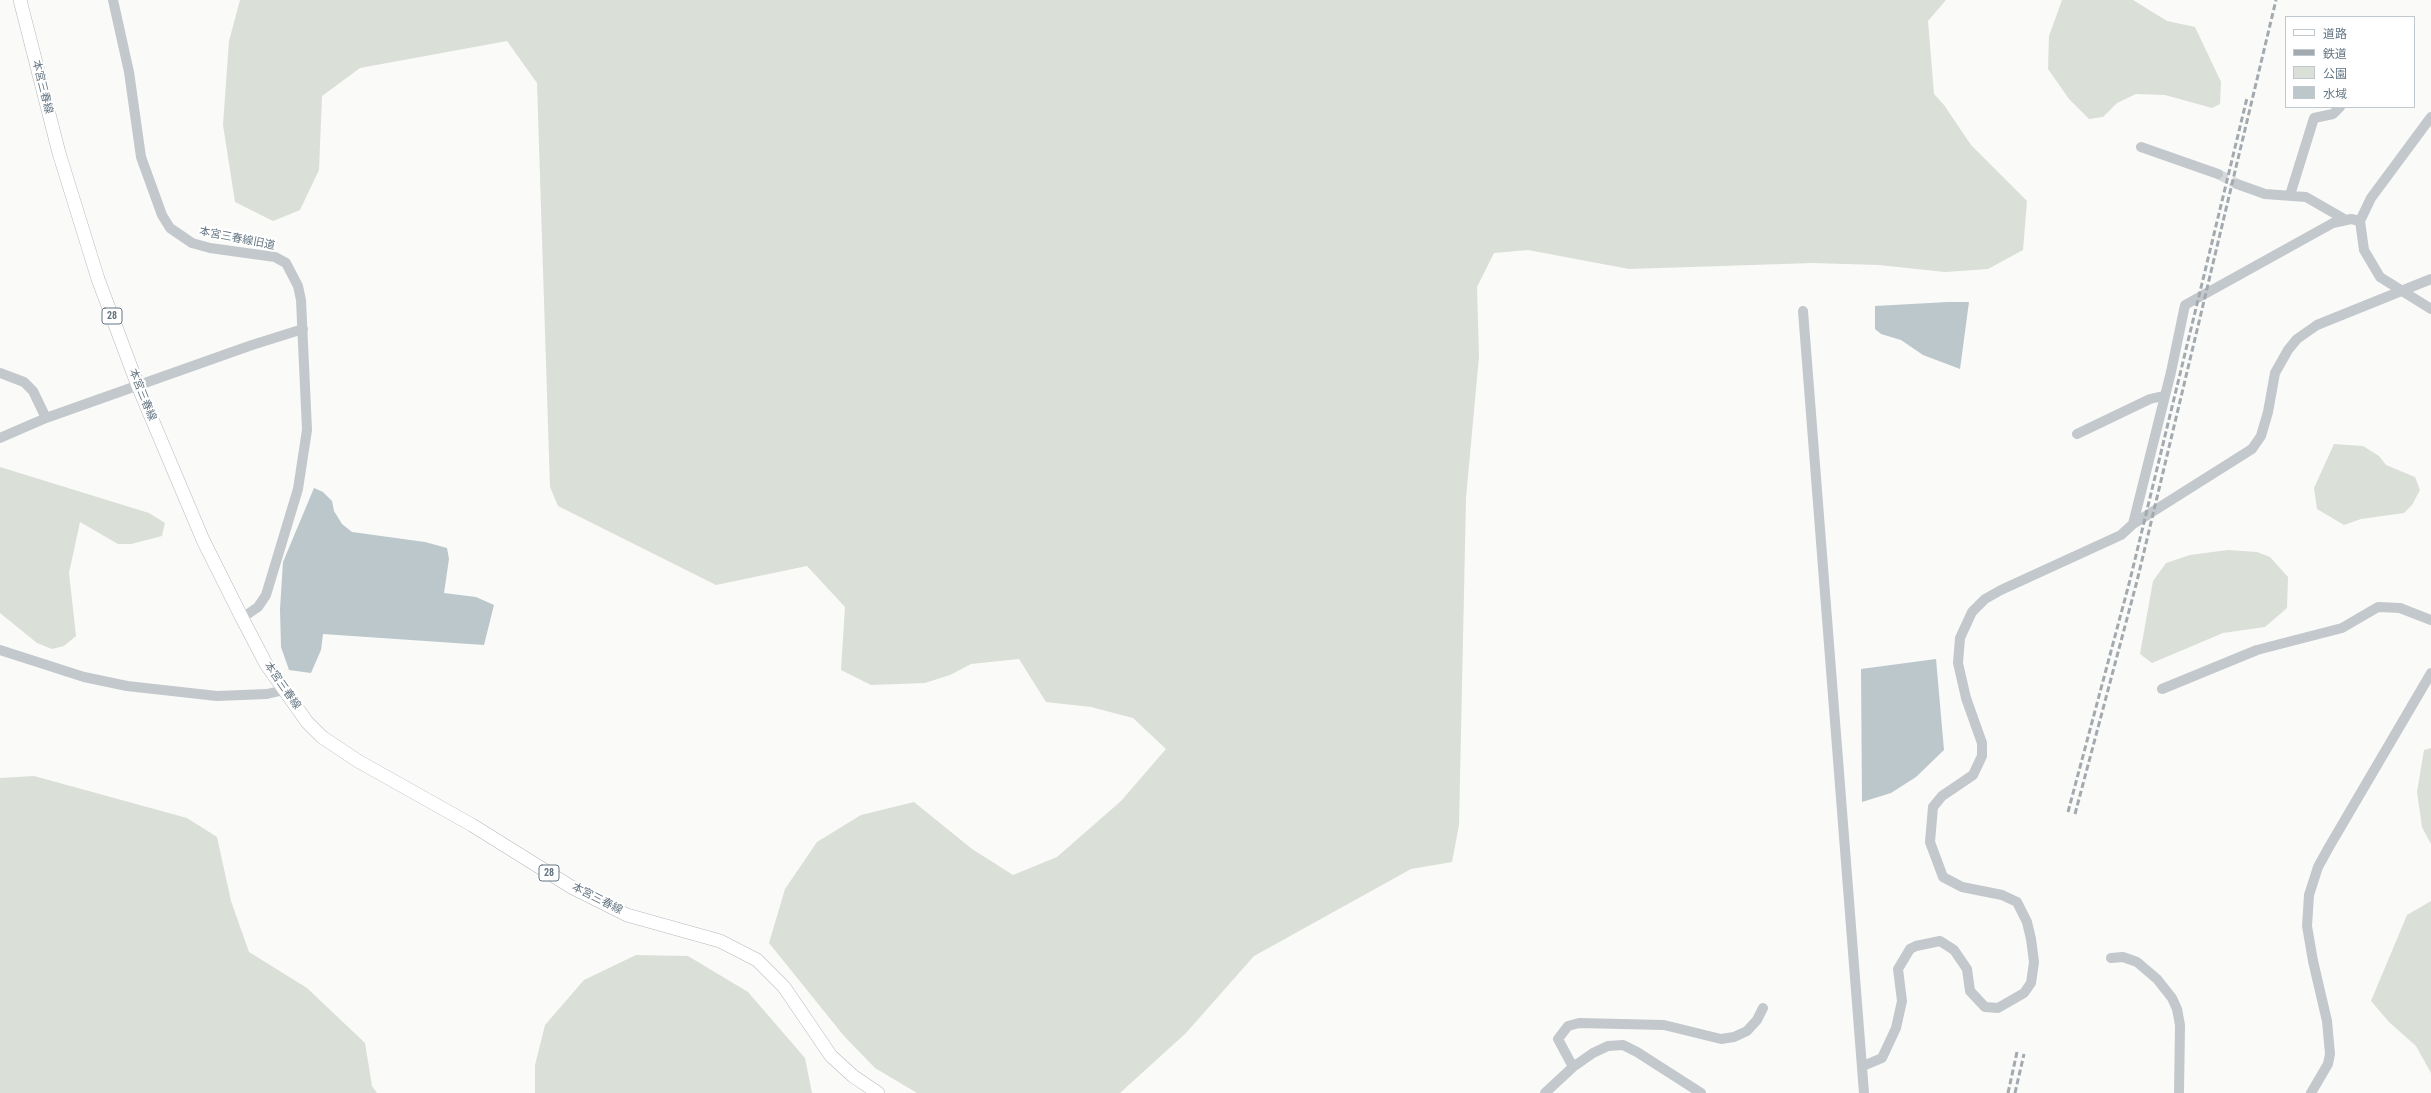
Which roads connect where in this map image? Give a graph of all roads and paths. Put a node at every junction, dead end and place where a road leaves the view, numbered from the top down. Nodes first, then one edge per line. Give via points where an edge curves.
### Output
1 (20, 0) edge
2 (113, 0) edge
3 (2339, 108) edge
4 (2431, 117) edge
5 (2141, 147) dead end
6 (2218, 174) tunnel mouth
7 (2237, 184) tunnel mouth
8 (2290, 195) junction
9 (2346, 220) junction
10 (2360, 221) junction
11 (2431, 280) edge
12 (2402, 292) junction
13 (2431, 309) edge
14 (1803, 311) dead end
15 (303, 329) junction
16 (0, 373) edge
17 (138, 386) junction
18 (2163, 396) junction
19 (46, 418) junction
20 (2077, 434) dead end
21 (0, 438) edge
22 (2133, 524) junction
23 (242, 618) junction
24 (2431, 620) edge
25 (0, 650) edge
26 (2431, 673) edge
27 (2162, 689) dead end
28 (284, 690) junction
29 (2111, 958) dead end
30 (1763, 1008) dead end
31 (1863, 1066) junction
32 (1573, 1067) junction
33 (878, 1093) edge
34 (1545, 1093) edge
35 (1701, 1093) edge
36 (1864, 1093) edge
37 (2179, 1093) edge
38 (2311, 1093) edge

1 - 17 main road, 本宮三春線 / 28 via 59,153 98,279
2 - 15 street, 本宮三春線旧道 via 129,72 141,157 162,215 170,228 192,243 275,257 286,263 298,286
3 - 8 street via 2333,114 2314,118
4 - 10 street via 2371,198
5 - 6 street
7 - 8 street via 2255,192
8 - 9 street via 2315,201
9 - 10 street
9 - 18 street via 2328,226 2184,305 2171,372
10 - 12 street via 2360,234 2369,261 2380,277
11 - 12 street
12 - 13 street
12 - 22 street via 2317,325 2298,339 2288,350 2275,373 2261,436 2252,449
14 - 31 street via 1850,928
15 - 17 street
15 - 23 street, 本宮三春線旧道 via 307,430 298,489 266,595 258,607
16 - 19 street via 24,382 33,391
17 - 19 street
17 - 23 main road, 本宮三春線 / 28 via 203,540
18 - 20 street via 2150,399
18 - 22 street
19 - 21 street
22 - 31 street via 2122,535 1985,599 1972,612 1960,638 1958,663 1966,698 1982,743 1982,756 1973,776 1942,796 1933,807 1930,842 1943,877 1962,887 2002,895 2017,902 2027,922 2031,939 2034,962 2031,983 2024,993 1998,1008 1985,1007 1970,991 1967,969 1954,950 1940,941 1916,946 1910,949 1898,968 1902,1001 1896,1028 1882,1058
23 - 28 main road, 本宮三春線 / 28 via 266,664
24 - 27 street via 2400,608 2378,607 2342,628 2257,650
25 - 28 street via 68,673 127,686 217,696 267,694
26 - 38 street via 2318,867 2309,896 2306,912 2308,933 2327,1021 2330,1054 2324,1071
28 - 33 main road, 本宮三春線 / 28 via 307,722 346,753 382,776 472,825 573,888 627,915 720,941 757,960 784,988 831,1056 853,1076
29 - 37 street via 2123,957 2137,962 2157,979 2172,998 2180,1025
30 - 32 street via 1747,1031 1722,1039 1664,1025 1579,1023 1568,1026 1558,1039
31 - 36 street
32 - 34 street
32 - 35 street via 1608,1046 1623,1045

